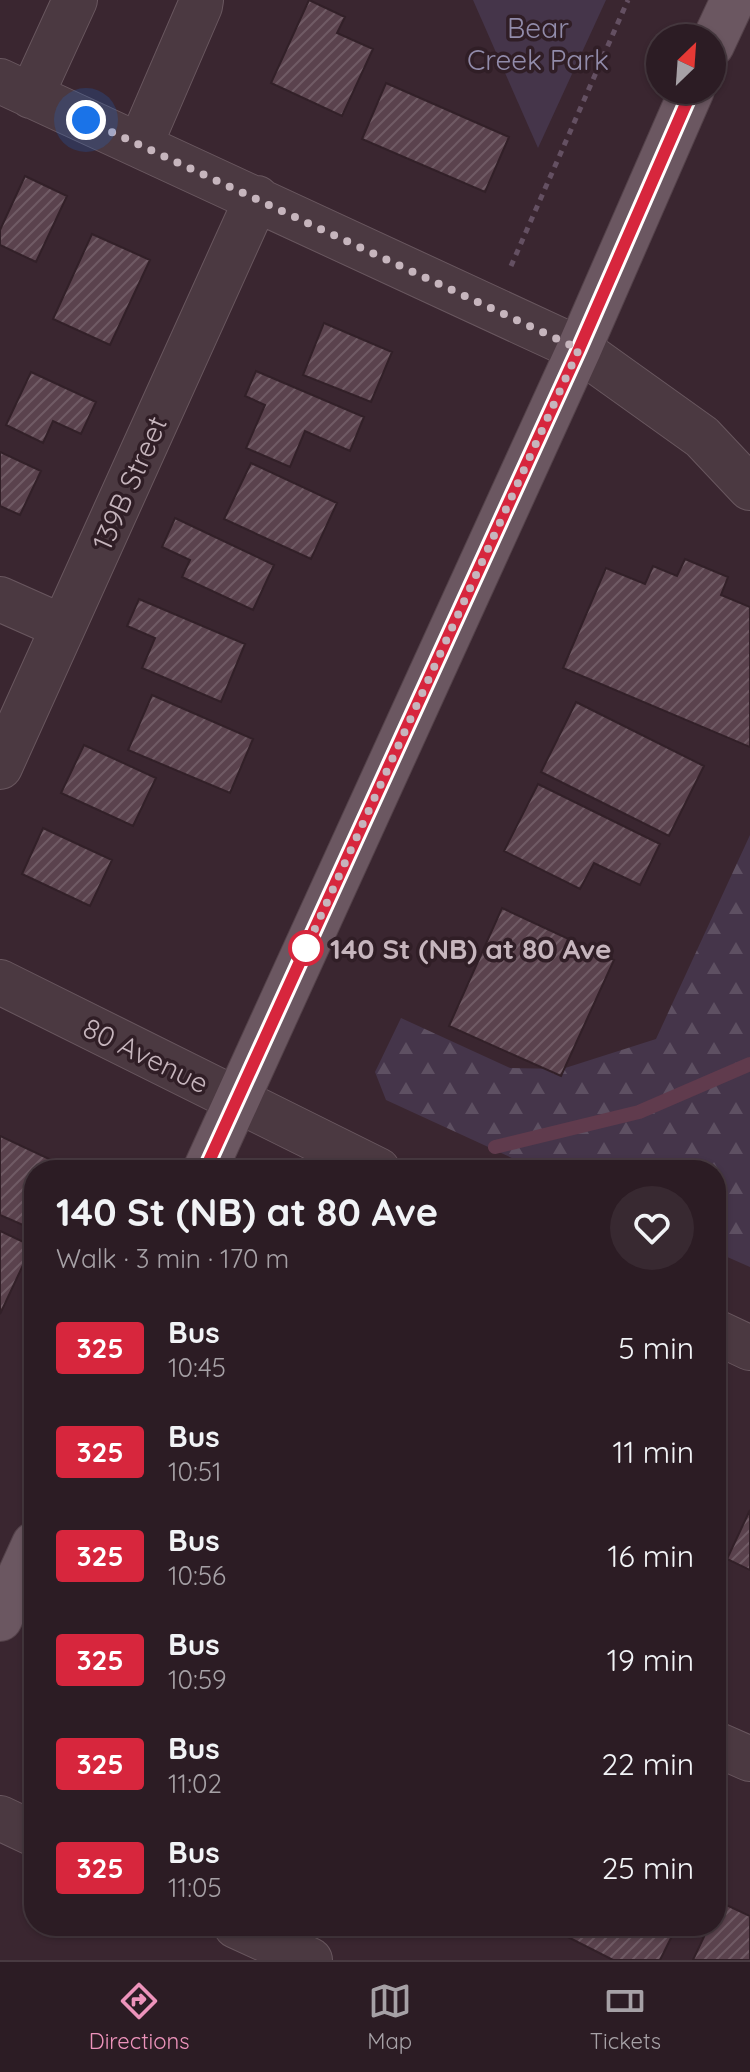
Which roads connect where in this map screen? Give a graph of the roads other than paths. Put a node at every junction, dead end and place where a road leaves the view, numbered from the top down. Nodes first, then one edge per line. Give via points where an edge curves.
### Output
1 (75, 0) edge
2 (201, 0) edge
3 (733, 0) edge
4 (722, 24) edge
5 (16, 89) edge
6 (686, 104) edge
7 (140, 145) junction
8 (257, 198) junction
9 (579, 349) junction
10 (750, 488) edge
11 (0, 599) edge
12 (63, 627) junction
13 (0, 767) edge
14 (0, 982) edge
15 (237, 1100) junction
16 (210, 1160) edge
17 (358, 1160) edge
18 (726, 1337) edge
19 (750, 1348) edge
20 (24, 1566) edge
21 (0, 1619) edge
22 (726, 1748) edge
23 (750, 1759) edge
24 (0, 1818) edge
25 (24, 1829) edge
26 (258, 1936) edge
27 (310, 1960) edge

1 - 5 street
2 - 7 street
3 - 4 main road
5 - 7 street
6 - 9 main road
7 - 8 street
8 - 9 street
8 - 12 street, 139B Street
9 - 10 street via 702,437
9 - 15 main road
11 - 12 street
12 - 13 street, 139B Street
14 - 15 street, 80 Avenue
15 - 16 main road
15 - 17 street, 80 Avenue
18 - 19 street
20 - 21 main road
22 - 23 street
24 - 25 street
26 - 27 street

